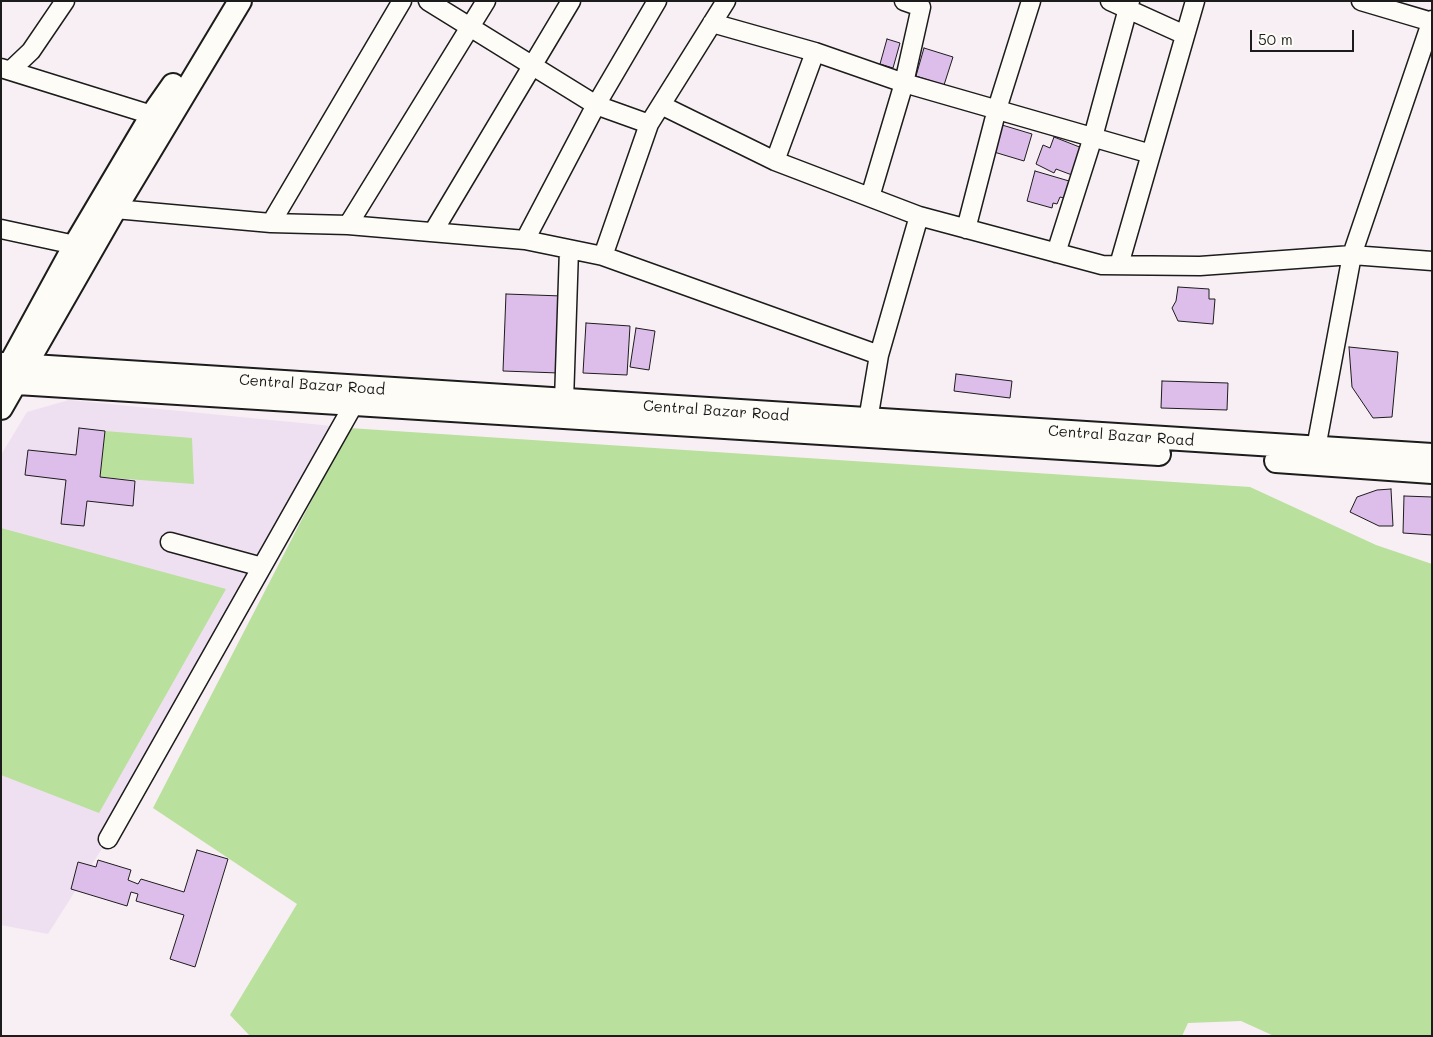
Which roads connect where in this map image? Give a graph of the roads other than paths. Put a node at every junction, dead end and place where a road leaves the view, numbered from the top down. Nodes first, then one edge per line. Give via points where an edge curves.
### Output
1 (65, 1) edge
2 (221, 1) edge
3 (240, 1) edge
4 (402, 1) edge
5 (428, 1) edge
6 (486, 1) edge
7 (571, 1) edge
8 (657, 1) edge
9 (726, 1) edge
10 (904, 1) edge
11 (1031, 1) edge
12 (1110, 1) edge
13 (1195, 1) edge
14 (1360, 1) edge
15 (1129, 5) edge
16 (1432, 21) edge
17 (712, 23) junction
18 (469, 28) junction
19 (1185, 35) junction
20 (815, 52) junction
21 (532, 66) junction
22 (6, 69) edge
23 (904, 82) junction
24 (596, 105) junction
25 (660, 105) junction
26 (997, 109) junction
27 (152, 115) junction
28 (649, 124) junction
29 (1092, 137) junction
30 (1151, 154) junction
31 (775, 161) junction
32 (870, 197) junction
33 (115, 209) junction
34 (919, 216) junction
35 (270, 223) junction
36 (348, 226) junction
37 (1, 229) edge
38 (966, 229) junction
39 (433, 232) junction
40 (525, 240) junction
41 (75, 245) junction
42 (568, 249) junction
43 (1056, 253) junction
44 (1352, 255) junction
45 (603, 256) junction
46 (1432, 261) edge
47 (1119, 265) junction
48 (879, 355) junction
49 (10, 374) edge
50 (564, 401) junction
51 (354, 404) junction
52 (1, 408) edge
53 (868, 420) junction
54 (1432, 455) edge
55 (1316, 456) junction
56 (1432, 472) edge
57 (170, 542) dead end
58 (262, 567) junction
59 (108, 838) dead end

1 - 22 street via 31,51
2 - 27 main road via 169,93
3 - 33 main road
4 - 35 street
5 - 18 street
6 - 18 street
7 - 21 street
8 - 24 street
9 - 17 street
10 - 23 street via 921,8
11 - 26 street
12 - 15 street
13 - 19 street
14 - 16 street
15 - 19 street
15 - 29 street
16 - 44 street
17 - 20 street
17 - 25 street
18 - 21 street
18 - 36 street
19 - 30 street
20 - 23 street
20 - 31 street
21 - 24 street
21 - 39 street
22 - 27 street
23 - 26 street
23 - 32 street
24 - 28 street
24 - 40 street
25 - 28 street
25 - 31 street
26 - 29 street
26 - 38 street
27 - 41 main road
28 - 45 street
29 - 30 street
29 - 43 street
30 - 47 street
31 - 32 street
32 - 34 street
33 - 35 street
33 - 49 main road
34 - 38 street
34 - 48 street
35 - 36 street
36 - 39 street
37 - 41 street
38 - 43 street
39 - 40 street
40 - 42 street
41 - 49 main road
42 - 45 street
42 - 50 street
43 - 47 street via 1102,265
44 - 46 street
44 - 47 street via 1200,266
44 - 55 street
45 - 48 street
48 - 53 street
49 - 50 main road, Central Bazar Road
49 - 51 main road, Central Bazar Road
49 - 52 main road
50 - 53 main road, Central Bazar Road
51 - 55 main road, Central Bazar Road
51 - 58 street
53 - 55 main road, Central Bazar Road
54 - 55 main road, Central Bazar Road
55 - 56 main road, Central Bazar Road
57 - 58 street
58 - 59 street

